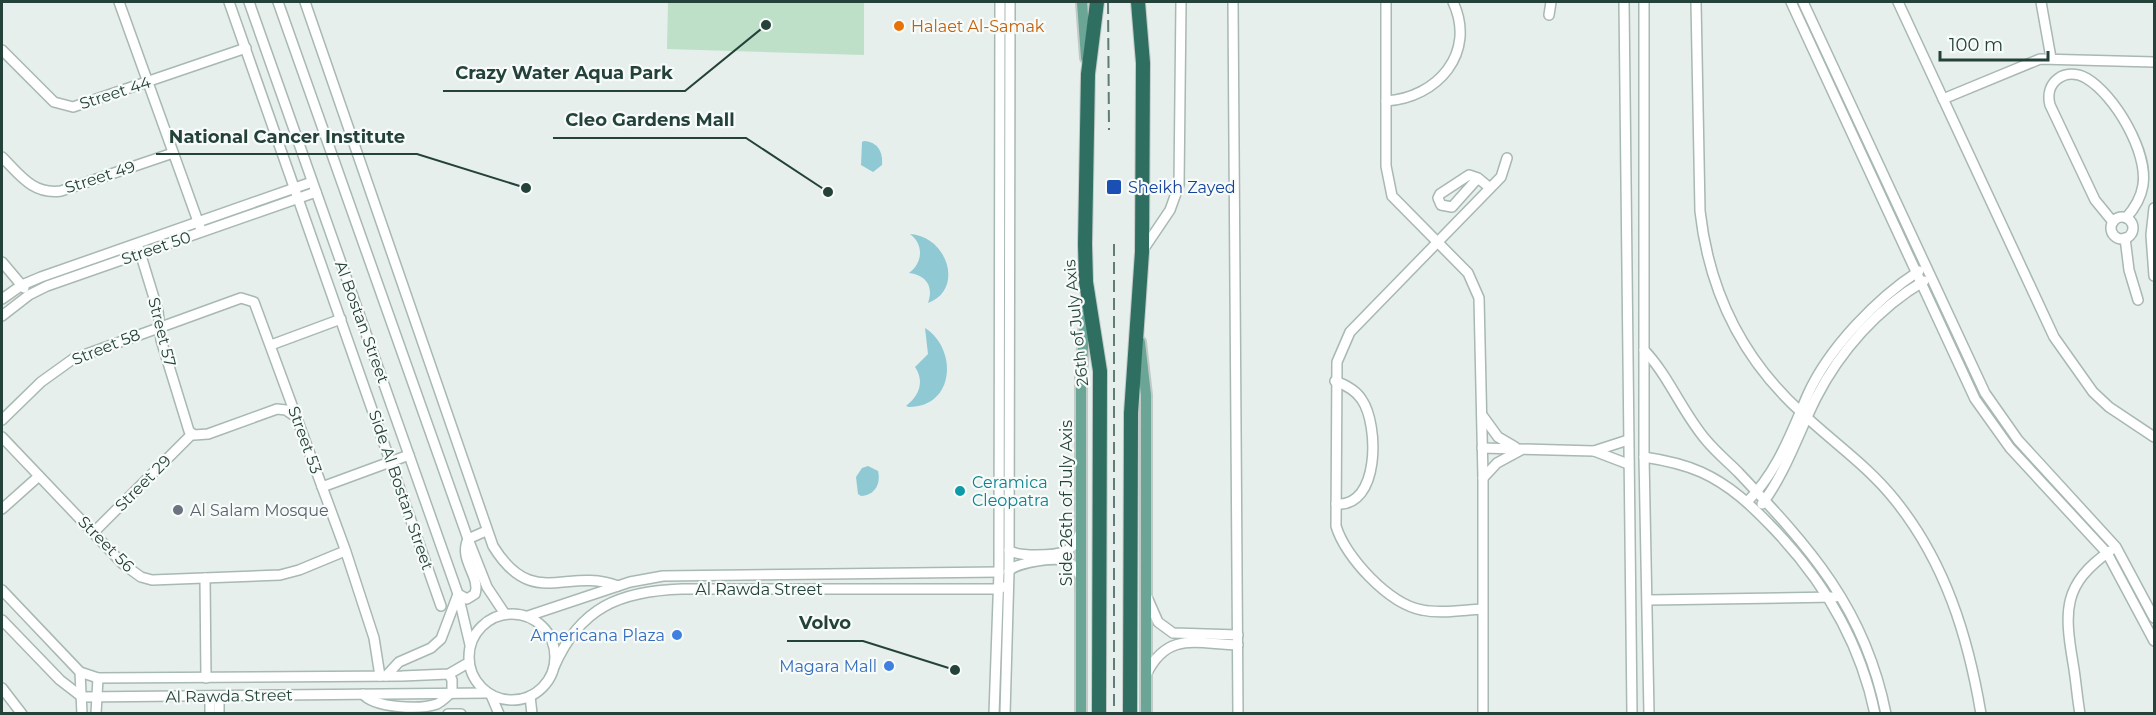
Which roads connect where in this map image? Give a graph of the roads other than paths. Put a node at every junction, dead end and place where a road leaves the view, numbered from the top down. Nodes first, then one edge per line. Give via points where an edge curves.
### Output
1 (119, 2) edge
2 (229, 2) edge
3 (249, 2) edge
4 (278, 2) edge
5 (304, 2) edge
6 (1000, 2) edge
7 (1010, 2) edge
8 (1082, 2) edge
9 (1097, 2) edge
10 (1138, 2) edge
11 (1181, 2) edge
12 (1233, 2) edge
13 (1386, 2) edge
14 (1454, 2) edge
15 (1551, 2) edge
16 (1624, 2) edge
17 (1644, 2) edge
18 (1696, 2) edge
19 (1791, 2) edge
20 (1803, 2) edge
21 (1898, 2) edge
22 (2041, 2) edge
23 (1549, 15) dead end
24 (246, 48) junction
25 (2, 50) edge
26 (2051, 58) junction
27 (2154, 62) edge
28 (1088, 74) junction
29 (1645, 79) junction
30 (147, 82) junction
31 (1625, 82) junction
32 (1625, 95) junction
33 (1645, 95) junction
34 (1943, 99) junction
35 (1386, 101) junction
36 (173, 153) junction
37 (2, 157) edge
38 (1507, 158) dead end
39 (1478, 178) dead end
40 (312, 182) junction
41 (1490, 188) junction
42 (316, 192) junction
43 (296, 193) junction
44 (2154, 208) edge
45 (1005, 211) junction
46 (2128, 219) junction
47 (2152, 221) junction
48 (2113, 222) junction
49 (200, 228) junction
50 (2151, 235) junction
51 (2128, 236) junction
52 (1436, 243) junction
53 (139, 249) junction
54 (1142, 252) junction
55 (2, 262) edge
56 (1926, 266) junction
57 (2154, 271) edge
58 (1916, 273) junction
59 (1931, 277) junction
60 (1921, 283) junction
61 (22, 285) junction
62 (1644, 292) junction
63 (1626, 293) junction
64 (3, 294) edge
65 (1088, 294) junction
66 (29, 295) junction
67 (2138, 300) dead end
68 (15, 304) junction
69 (2, 316) edge
70 (341, 320) junction
71 (159, 326) junction
72 (1138, 335) junction
73 (271, 345) junction
74 (1644, 350) junction
75 (1335, 381) junction
76 (291, 399) junction
77 (1482, 414) junction
78 (1805, 416) junction
79 (298, 419) junction
80 (2, 420) edge
81 (185, 420) junction
82 (999, 429) junction
83 (1010, 429) junction
84 (192, 434) junction
85 (2, 437) edge
86 (2154, 437) edge
87 (1628, 440) junction
88 (1482, 448) junction
89 (1523, 449) junction
90 (1593, 451) junction
91 (409, 455) junction
92 (1644, 457) junction
93 (391, 462) junction
94 (1628, 464) junction
95 (39, 476) junction
96 (1483, 478) junction
97 (322, 487) junction
98 (1756, 493) junction
99 (1764, 501) junction
100 (1747, 502) junction
101 (1336, 504) junction
102 (2, 510) edge
103 (1756, 510) junction
104 (486, 531) junction
105 (93, 532) junction
106 (1081, 532) junction
107 (468, 539) junction
108 (2116, 547) junction
109 (1009, 550) junction
110 (345, 551) junction
111 (2107, 553) junction
112 (1009, 570) junction
113 (994, 572) junction
114 (1081, 577) junction
115 (205, 578) junction
116 (1009, 584) junction
117 (618, 586) junction
118 (994, 589) junction
119 (2, 590) edge
120 (458, 594) junction
121 (1146, 595) junction
122 (1843, 596) junction
123 (1830, 598) junction
124 (1648, 600) junction
125 (441, 606) dead end
126 (1482, 609) junction
127 (505, 614) junction
128 (528, 616) junction
129 (2154, 618) edge
130 (2, 620) edge
131 (1173, 633) junction
132 (1221, 640) junction
133 (1238, 640) junction
134 (2154, 641) edge
135 (470, 645) junction
136 (1173, 645) junction
137 (468, 663) junction
138 (554, 667) junction
139 (80, 672) junction
140 (448, 674) junction
141 (1146, 675) junction
142 (383, 676) junction
143 (98, 678) junction
144 (206, 678) junction
145 (2, 688) edge
146 (452, 692) junction
147 (363, 694) junction
148 (489, 694) junction
149 (215, 696) junction
150 (530, 696) junction
151 (82, 697) junction
152 (96, 699) junction
153 (405, 710) edge
154 (22, 714) edge
155 (82, 714) edge
156 (96, 714) edge
157 (210, 714) edge
158 (219, 714) edge
159 (448, 714) edge
160 (461, 714) edge
161 (499, 714) edge
162 (532, 714) edge
163 (994, 714) edge
164 (1005, 714) edge
165 (1080, 714) edge
166 (1099, 714) edge
167 (1130, 714) edge
168 (1146, 714) edge
169 (1238, 714) edge
170 (1483, 714) edge
171 (1632, 714) edge
172 (1649, 714) edge
173 (1875, 714) edge
174 (1886, 714) edge
175 (1981, 714) edge
176 (2080, 714) edge

1 - 30 street
2 - 24 street, Side Al Bostan Street
3 - 40 street, Al Bostan Street
4 - 107 street, Al Bostan Street
5 - 104 street
6 - 45 street
7 - 45 street
8 - 28 main road
9 - 28 highway, 26th of July Axis
10 - 54 highway via 1143,63
11 - 54 street via 1179,185 1170,210
12 - 133 street
13 - 35 street
14 - 35 street via 1460,32 1450,68 1416,96
15 - 23 street
16 - 31 street
17 - 29 street
18 - 78 street via 1700,211 1711,271 1744,347 1777,390
19 - 58 street
20 - 56 street
21 - 34 street
22 - 26 street
24 - 30 street, Street 44
24 - 43 street, Side Al Bostan Street
25 - 30 street, Street 44 via 54,102 63,106 73,107
26 - 27 street
26 - 34 street via 2028,61
28 - 65 highway, 26th of July Axis via 1084,244
29 - 31 street
29 - 33 street
30 - 36 street
31 - 32 street
32 - 33 street
32 - 63 street
33 - 62 street
34 - 86 street via 2065,356 2109,407
35 - 52 street via 1390,191
36 - 37 street, Street 49 via 48,192 27,182
36 - 49 street
38 - 41 street via 1505,171
39 - 41 street
40 - 42 street, Al Bostan Street
40 - 43 street, Street 50
41 - 52 street
42 - 43 street, Street 50
42 - 91 street, Al Bostan Street
43 - 49 street, Street 50
43 - 70 street, Side Al Bostan Street
44 - 47 street
45 - 82 street
45 - 83 street
46 - 47 street
46 - 48 street
46 - 48 street via 2140,198 2144,174 2116,105 2084,77 2061,77 2052,82 2050,105 2095,200
46 - 51 street via 2133,227
47 - 50 street
48 - 51 street via 2115,236
49 - 53 street, Street 50
50 - 51 street
50 - 57 street
51 - 67 street via 2129,270
52 - 75 street via 1350,332 1336,362
52 - 77 street via 1468,273 1479,298
53 - 61 street, Street 50
53 - 66 street, Street 50
53 - 71 street, Street 57
54 - 72 highway
55 - 61 street
56 - 58 street
56 - 59 street
58 - 60 street
58 - 78 street via 1850,333 1817,377
59 - 60 street
59 - 108 street via 1995,410
60 - 78 street via 1881,313 1855,341
60 - 111 street via 1985,416
61 - 64 street, Street 50
61 - 66 street
62 - 63 street
62 - 74 street
63 - 87 street
64 - 68 street
65 - 106 main road, Side 26th of July Axis via 1081,366
65 - 166 highway, 26th of July Axis via 1100,371
66 - 68 street, Street 50
68 - 69 street, Street 50
70 - 73 street
70 - 93 street, Side Al Bostan Street
71 - 73 street, Street 53 via 248,299 257,308
71 - 80 street, Street 58 via 61,365
71 - 81 street, Street 57
72 - 121 main road via 1146,395
72 - 167 highway via 1131,413
73 - 76 street, Street 53
74 - 92 street
74 - 98 street via 1702,435
75 - 101 street
75 - 101 street via 1353,390 1366,406 1372,445 1366,485 1354,501
76 - 79 street, Street 53
76 - 81 street via 208,430 196,430
77 - 88 street
77 - 89 street via 1498,437
78 - 98 street
78 - 99 street
78 - 175 street via 1872,474 1916,530 1941,574 1959,620 1975,675
79 - 84 street via 277,409 208,434
79 - 97 street, Street 53
81 - 84 street, Street 57
82 - 83 street
82 - 113 street
83 - 109 street
84 - 105 street, Street 29
85 - 95 street, Street 56
87 - 90 street
87 - 94 street
88 - 89 street
88 - 96 street
89 - 90 street
89 - 96 street via 1505,457
90 - 94 street
91 - 93 street
91 - 120 street, Al Bostan Street
92 - 100 street via 1674,462 1702,473
92 - 124 street
93 - 97 street
93 - 125 street, Side Al Bostan Street
94 - 171 street
95 - 102 street
95 - 105 street, Street 56
96 - 126 street
97 - 110 street, Street 53
98 - 99 street
98 - 100 street
99 - 103 street
99 - 122 street via 1812,553
100 - 103 street
101 - 126 street via 1336,526 1344,547 1387,592 1421,610
103 - 123 street via 1801,558
104 - 107 street
104 - 117 street via 502,559 527,580 549,584 596,581
105 - 115 street, Street 56 via 131,572 141,577
106 - 109 street via 1064,552 1020,555
106 - 114 main road, Side 26th of July Axis
107 - 120 street via 465,554 476,591 467,599
107 - 127 street, Al Bostan Street via 492,596
108 - 111 street
108 - 129 street
109 - 112 street
110 - 115 street, Street 56 via 290,573
110 - 142 street, Street 53
111 - 134 street
111 - 176 street via 2081,577 2067,604 2067,634
112 - 114 street via 1019,563 1063,560
112 - 116 street
113 - 117 street, Al Rawda Street via 681,575
113 - 118 street
114 - 165 main road, Side 26th of July Axis
115 - 144 street
116 - 118 street
116 - 164 street
117 - 128 street, Al Rawda Street
118 - 138 street, Al Rawda Street via 640,592 617,599 590,616 569,638
118 - 163 street
119 - 139 street, Al Rawda Street
120 - 135 street, Al Bostan Street
120 - 142 street via 441,639 431,648 399,662
121 - 131 street via 1158,622
121 - 141 main road
122 - 123 street
122 - 174 street via 1874,664
123 - 124 street
123 - 173 street via 1863,667
124 - 172 street
126 - 170 street
127 - 128 street
127 - 135 street via 486,622
128 - 138 street via 550,637
130 - 151 street via 60,680
131 - 132 street
131 - 136 street
132 - 133 street
132 - 136 street
133 - 169 street
135 - 137 street
136 - 141 street via 1159,652
137 - 140 street, Al Rawda Street
137 - 148 street via 473,677
138 - 150 street via 547,681
139 - 143 street, Al Rawda Street
139 - 151 street
140 - 142 street, Al Rawda Street
140 - 146 street
141 - 168 main road
142 - 144 street, Al Rawda Street
143 - 144 street, Al Rawda Street
143 - 152 street
145 - 154 street
146 - 147 street, Al Rawda Street
146 - 148 street, Al Rawda Street
146 - 153 street via 434,705
147 - 149 street, Al Rawda Street
147 - 153 street via 376,704
148 - 150 street via 510,700
148 - 161 street
149 - 152 street, Al Rawda Street
149 - 157 street
149 - 158 street
150 - 162 street
151 - 152 street, Al Rawda Street
151 - 155 street
152 - 156 street
159 - 160 street

